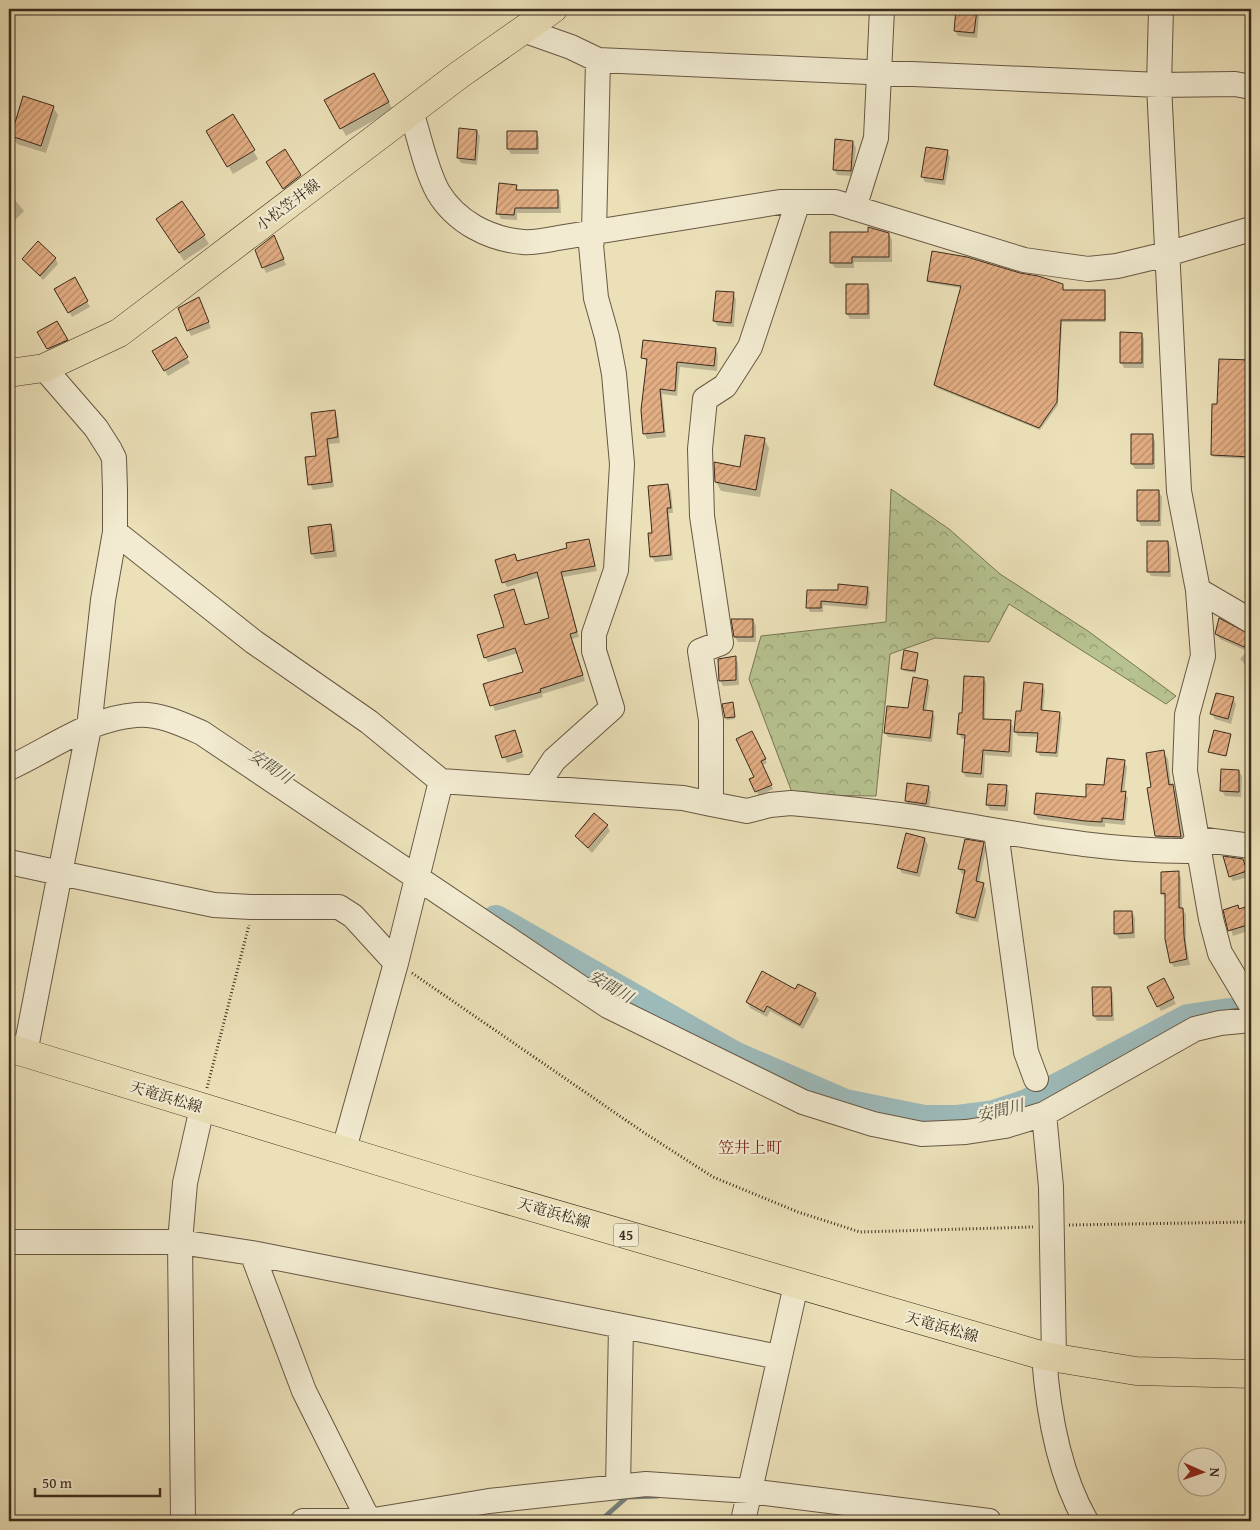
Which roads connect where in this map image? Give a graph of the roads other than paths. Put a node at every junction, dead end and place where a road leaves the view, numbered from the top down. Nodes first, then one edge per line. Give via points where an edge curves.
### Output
1 (553, 9) edge
2 (882, 9) edge
3 (1161, 9) edge
4 (523, 30) junction
5 (598, 60) junction
6 (879, 73) junction
7 (1159, 85) junction
8 (1251, 87) edge
9 (411, 112) junction
10 (798, 202) junction
11 (854, 208) junction
12 (1251, 229) edge
13 (594, 232) junction
14 (1167, 254) junction
15 (11, 368) edge
16 (44, 368) junction
17 (114, 532) junction
18 (1198, 590) junction
19 (1251, 621) edge
20 (89, 721) junction
21 (9, 768) edge
22 (440, 781) junction
23 (536, 787) junction
24 (710, 804) junction
25 (996, 832) junction
26 (1198, 839) junction
27 (1251, 846) edge
28 (9, 862) edge
29 (419, 871) junction
30 (60, 873) junction
31 (396, 963) junction
32 (1247, 999) edge
33 (1251, 1020) edge
34 (17, 1051) edge
35 (1036, 1079) dead end
36 (202, 1108) junction
37 (1044, 1114) junction
38 (344, 1149) junction
39 (9, 1242) edge
40 (180, 1242) junction
41 (252, 1253) junction
42 (796, 1284) junction
43 (621, 1326) junction
44 (1049, 1357) junction
45 (779, 1358) junction
46 (1251, 1374) edge
47 (618, 1487) junction
48 (749, 1491) junction
49 (183, 1521) edge
50 (303, 1521) edge
51 (369, 1521) edge
52 (743, 1521) edge
53 (989, 1521) edge
54 (1086, 1521) edge

1 - 4 main road, 小松笠井線
2 - 6 street
3 - 7 street
4 - 5 street
4 - 9 main road, 小松笠井線
5 - 6 street
5 - 13 street
6 - 7 street
6 - 11 street via 876,138
7 - 8 street via 1235,84
7 - 14 street
9 - 13 street via 438,191 453,212 475,228 500,239 525,242
9 - 16 main road, 小松笠井線 via 119,333
10 - 11 street via 835,202
10 - 13 street via 744,207
10 - 24 street via 750,347 725,386 706,399 700,449 702,516 721,643 700,651 711,720
11 - 14 street via 1024,260 1061,267 1117,266
12 - 14 street
13 - 23 street via 591,245 596,298 614,374 622,464 616,570 594,634 594,651 612,708 554,760
14 - 18 street via 1179,491
15 - 16 main road, 小松笠井線
16 - 17 street via 96,428 114,458
17 - 20 street
17 - 22 street via 254,642 369,722
18 - 19 street
18 - 26 street via 1202,656 1187,716 1185,771
20 - 21 street
20 - 29 street via 136,714 173,720 202,733
20 - 30 street
22 - 23 street
22 - 29 street
23 - 24 street via 683,798
24 - 25 street via 747,811 791,803 938,820
25 - 26 street via 1076,845 1147,851 1188,851
25 - 35 street via 1026,1052
26 - 27 street
26 - 32 street via 1220,953
28 - 30 street
29 - 31 street
29 - 37 street via 608,1006 803,1102 873,1124 922,1134 1005,1126
30 - 31 street via 214,905 339,907 353,916
30 - 34 street
31 - 38 street
33 - 37 street via 1220,1022 1195,1029
34 - 36 main road, 天竜浜松線 / 45
36 - 38 main road, 天竜浜松線 / 45
36 - 40 street via 185,1182
37 - 44 street via 1051,1225
38 - 42 main road, 天竜浜松線 / 45
39 - 40 street
40 - 41 street
40 - 49 street
41 - 43 street
41 - 51 street via 304,1391
42 - 44 main road, 天竜浜松線 / 45
42 - 45 street
43 - 45 street
43 - 47 street
44 - 46 main road, 天竜浜松線 / 45 via 1136,1371
44 - 54 street via 1047,1399 1073,1497
45 - 48 street
47 - 48 street via 646,1484
47 - 51 street via 489,1501
48 - 52 street
48 - 53 street
50 - 51 street

